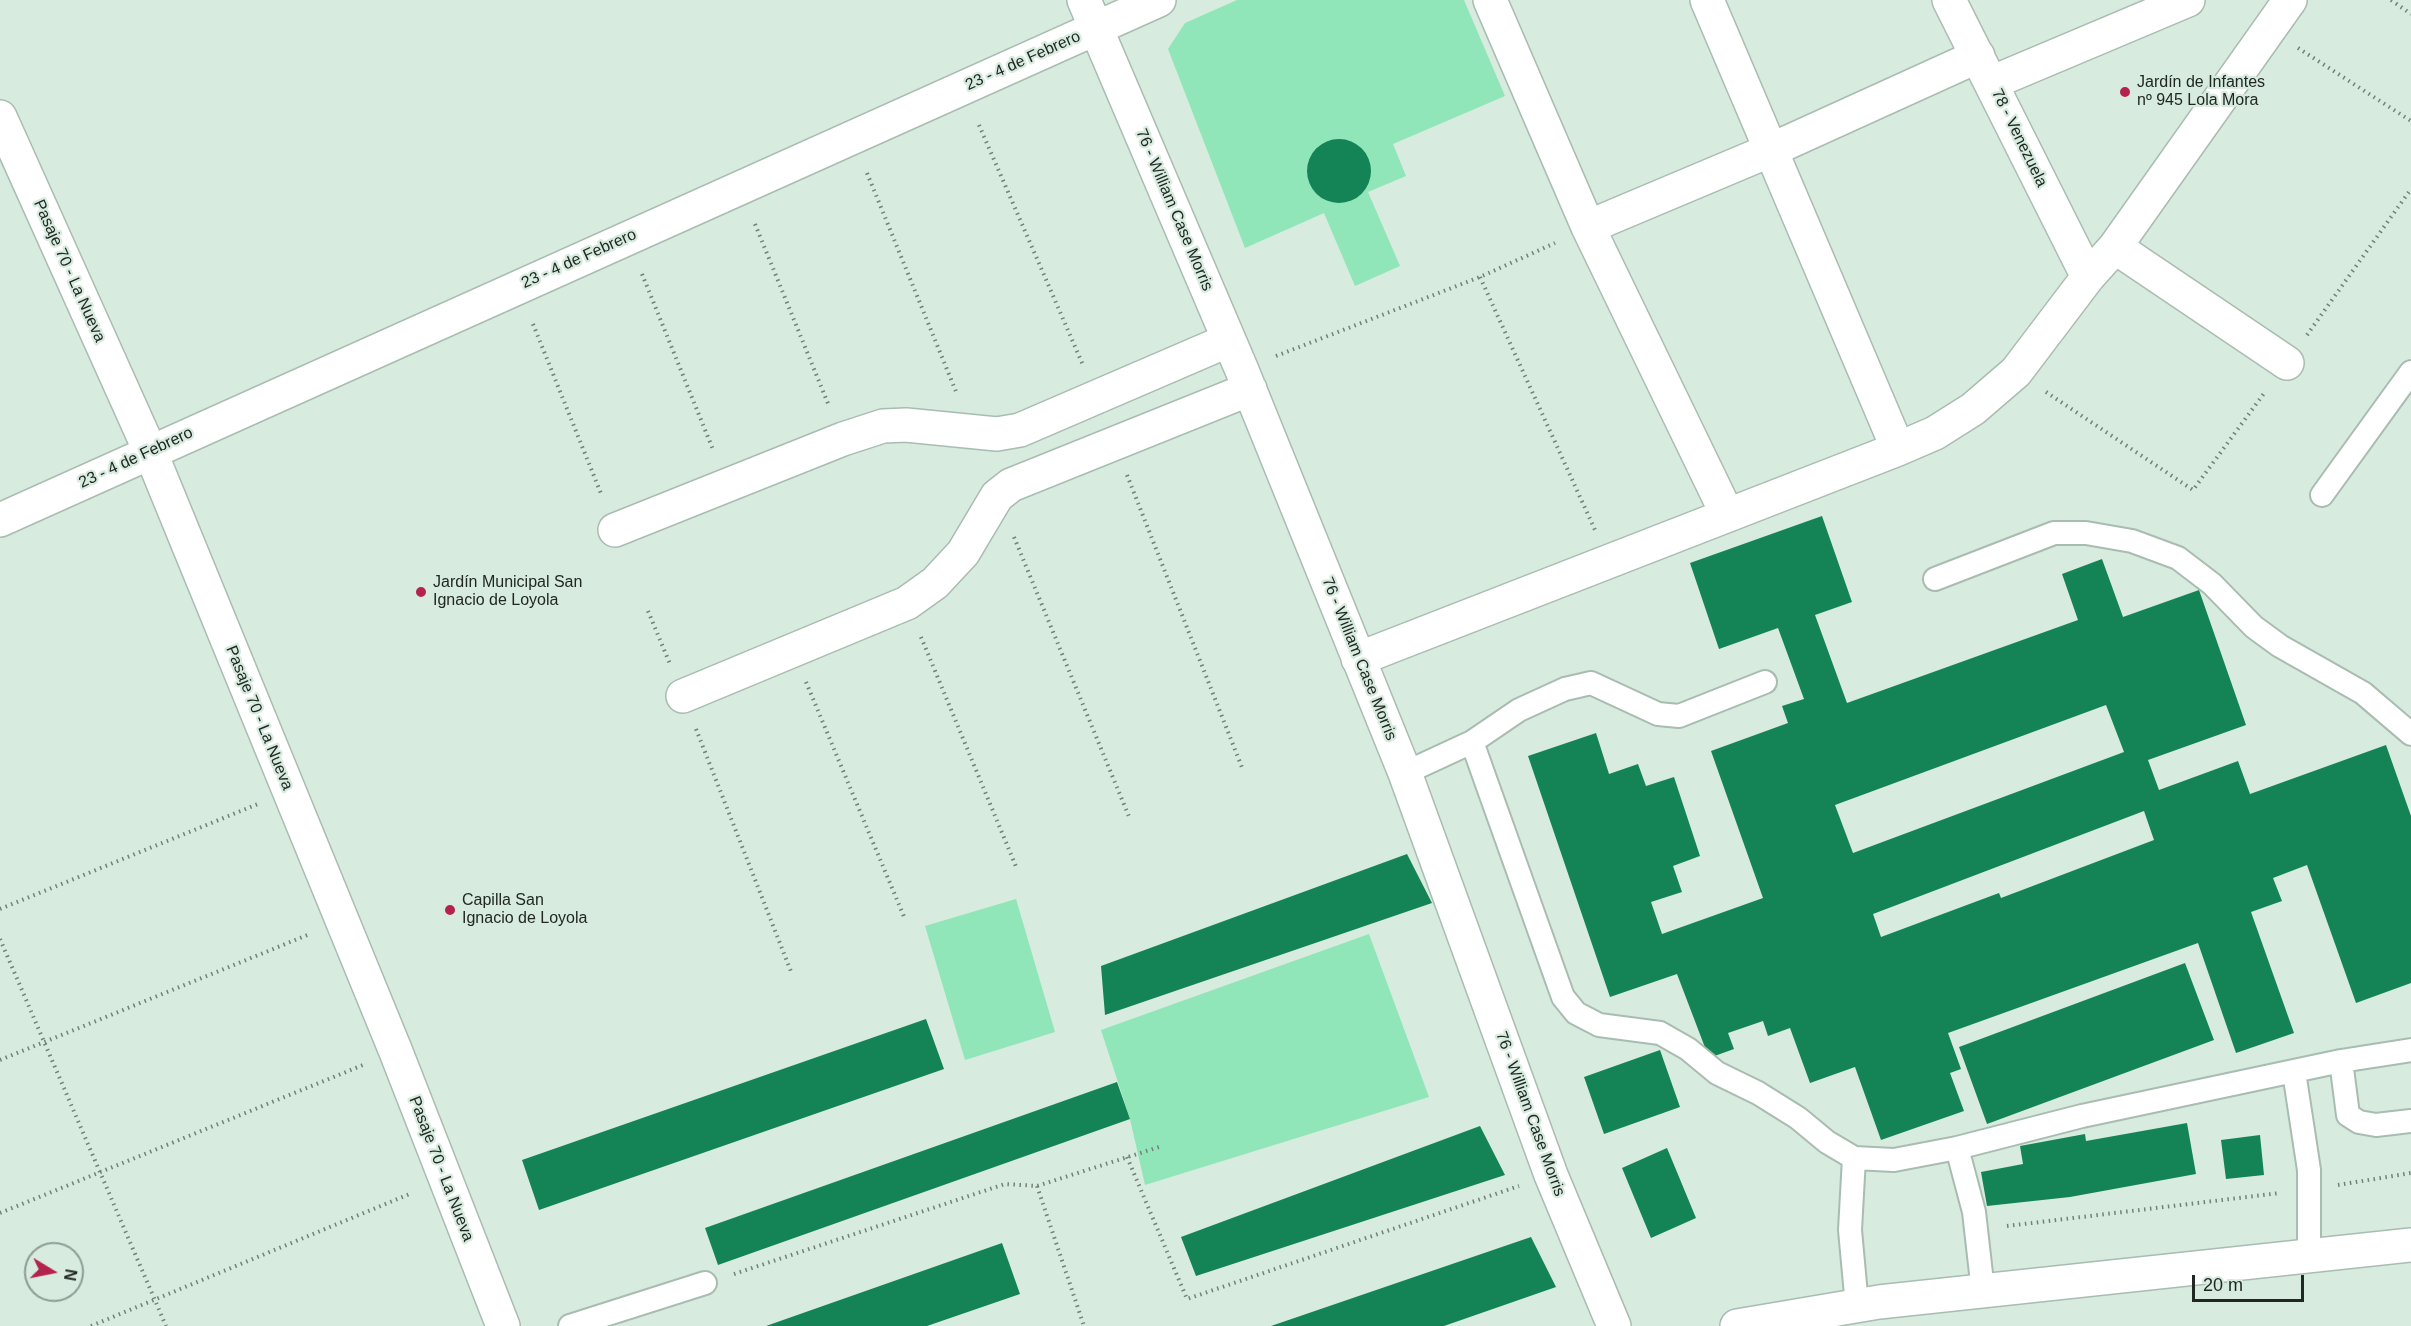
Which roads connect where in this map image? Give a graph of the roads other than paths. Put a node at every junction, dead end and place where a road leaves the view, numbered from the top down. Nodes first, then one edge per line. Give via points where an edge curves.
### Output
1 (1159, 0) edge
2 (1490, 0) edge
3 (1707, 0) edge
4 (1949, 0) edge
5 (2188, 0) edge
6 (2290, 0) edge
7 (1090, 14) edge
8 (1984, 70) junction
9 (0, 117) edge
10 (1771, 150) junction
11 (1588, 227) junction
12 (2115, 247) junction
13 (2088, 277) junction
14 (2287, 363) dead end
15 (1240, 366) junction
16 (2411, 372) edge
17 (1898, 449) junction
18 (150, 451) junction
19 (2322, 495) dead end
20 (1727, 514) junction
21 (0, 520) edge
22 (615, 530) road end
23 (1935, 579) dead end
24 (1358, 659) junction
25 (1765, 682) dead end
26 (683, 696) road end
27 (2411, 734) edge
28 (1472, 742) junction
29 (1405, 773) junction
30 (2411, 1050) edge
31 (2341, 1061) junction
32 (2294, 1072) junction
33 (2411, 1121) edge
34 (1957, 1148) junction
35 (1854, 1158) junction
36 (2411, 1245) edge
37 (2309, 1256) junction
38 (705, 1283) road end
39 (1983, 1291) junction
40 (1857, 1306) junction
41 (503, 1326) edge
42 (570, 1326) edge
43 (1614, 1326) edge
44 (1737, 1326) edge

1 - 7 street, 23 - 4 de Febrero
2 - 11 street
3 - 10 street
4 - 8 street, 78 - Venezuela
5 - 8 street
6 - 12 street
7 - 15 street, 76 - William Case Morris
7 - 18 street, 23 - 4 de Febrero
8 - 10 street
8 - 13 street, 78 - Venezuela
9 - 18 street, Pasaje 70 - La Nueva
10 - 11 street
10 - 17 street
11 - 20 street
12 - 13 street
12 - 14 street
13 - 17 street via 2016,372 1973,409 1935,433
15 - 22 street via 1096,396 1020,430 997,434 883,426
15 - 24 street, 76 - William Case Morris
15 - 26 street via 1115,444 1011,485 997,496 963,553 935,583 907,603
16 - 19 lane
17 - 20 street
18 - 21 street, 23 - 4 de Febrero
18 - 41 street, Pasaje 70 - La Nueva via 396,1052
20 - 24 street
23 - 27 lane via 2054,533 2086,533 2132,541 2178,558 2212,584 2254,627 2363,693
24 - 29 street, 76 - William Case Morris
25 - 28 lane via 1679,716 1658,714 1591,683 1565,689 1519,710
28 - 29 lane
28 - 35 lane via 1563,997 1576,1013 1599,1025 1660,1033 1717,1073 1798,1118
29 - 43 street, 76 - William Case Morris via 1551,1175
30 - 31 lane
31 - 32 lane
31 - 33 lane via 2348,1116 2376,1125
32 - 34 lane via 2082,1116
32 - 37 lane via 2309,1170
34 - 35 lane via 1894,1160
34 - 39 lane via 1976,1229
35 - 40 lane via 1850,1230
36 - 37 street
37 - 39 street
38 - 42 lane
39 - 40 street
40 - 44 street

